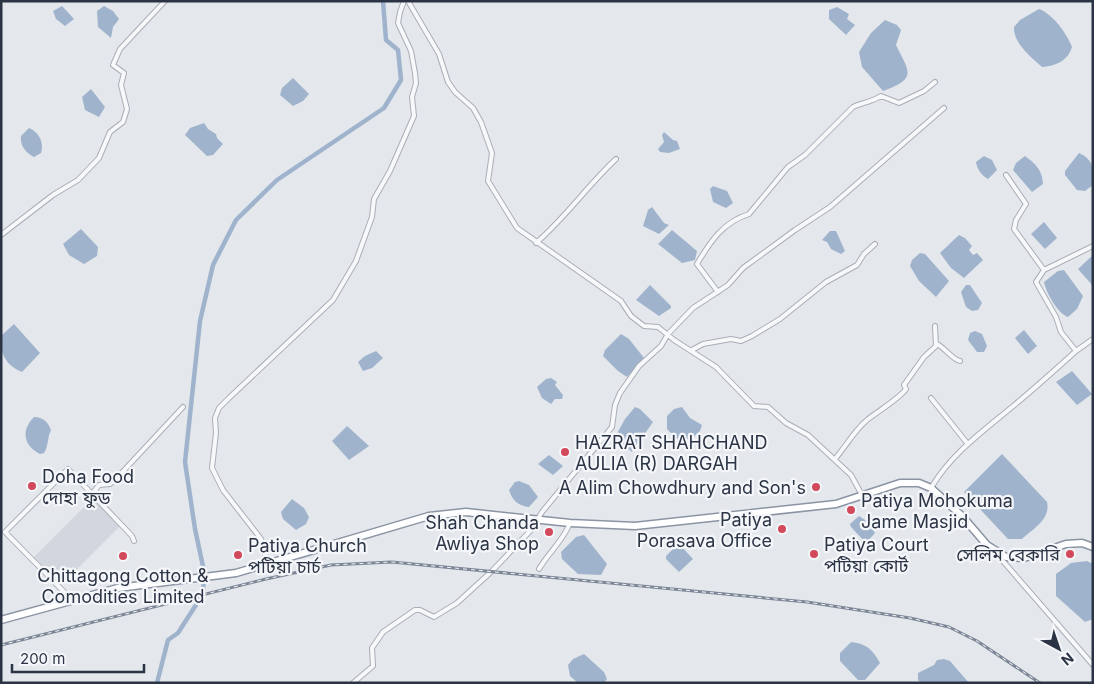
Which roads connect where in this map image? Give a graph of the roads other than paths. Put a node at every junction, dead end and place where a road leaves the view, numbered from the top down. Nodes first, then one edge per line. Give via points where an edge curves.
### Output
1 (165, 1) edge
2 (406, 1) edge
3 (935, 82) dead end
4 (944, 108) dead end
5 (616, 158) dead end
6 (1006, 175) dead end
7 (1, 235) edge
8 (536, 243) junction
9 (875, 244) dead end
10 (1093, 246) edge
11 (1044, 270) junction
12 (718, 292) junction
13 (935, 326) dead end
14 (668, 334) junction
15 (1093, 339) edge
16 (937, 344) junction
17 (692, 350) junction
18 (1076, 351) junction
19 (960, 362) dead end
20 (931, 398) dead end
21 (183, 407) dead end
22 (967, 444) junction
23 (835, 459) junction
24 (931, 488) junction
25 (92, 494) junction
26 (862, 495) junction
27 (538, 518) junction
28 (570, 523) junction
29 (134, 541) dead end
30 (1093, 547) edge
31 (995, 551) junction
32 (268, 564) junction
33 (539, 569) dead end
34 (72, 600) junction
35 (1, 620) edge
36 (1093, 665) edge
37 (353, 683) edge

1 - 7 street via 120,49 113,65 124,73 121,85 127,109 123,122 110,132 99,158 78,180
2 - 8 street via 439,54 448,82 473,108 481,122 492,153 488,181 517,228
2 - 32 street via 398,23 411,51 415,73 414,116 374,199 372,217 356,261 333,300 228,398 215,418 212,468 223,490 261,539
3 - 12 street via 899,103 881,96 852,107 805,155 788,167 749,214 721,229 697,264
4 - 12 street via 830,207 743,268
5 - 8 street
6 - 11 street via 1026,204 1014,229
8 - 14 street via 621,301 631,316 644,326 658,327
9 - 17 street via 857,265 826,282 752,336 703,344
10 - 11 street
11 - 18 street via 1036,282 1037,286 1056,317 1061,332
12 - 14 street via 693,308
13 - 16 street
14 - 17 street
14 - 27 street via 661,346 641,363 620,393 612,427
15 - 18 street
16 - 19 street
16 - 23 street via 906,381 902,395 866,421
17 - 23 street via 716,366 754,406 768,406
18 - 22 street
20 - 22 street
21 - 25 street via 110,484 99,485
22 - 24 street via 944,467
23 - 26 street via 856,481
24 - 26 highway via 919,483 900,482
24 - 31 highway
25 - 29 street
25 - 34 street via 68,470 5,532
26 - 28 highway via 836,504 635,526
27 - 28 highway
27 - 32 highway via 466,512 429,516
27 - 37 street via 516,548 451,608 434,617 415,610 383,632 372,648 374,665
28 - 33 street via 561,541 546,556
30 - 31 highway via 1082,542 1066,544 1020,558 1006,558
31 - 36 street
32 - 34 highway via 223,575 118,588
34 - 35 highway

